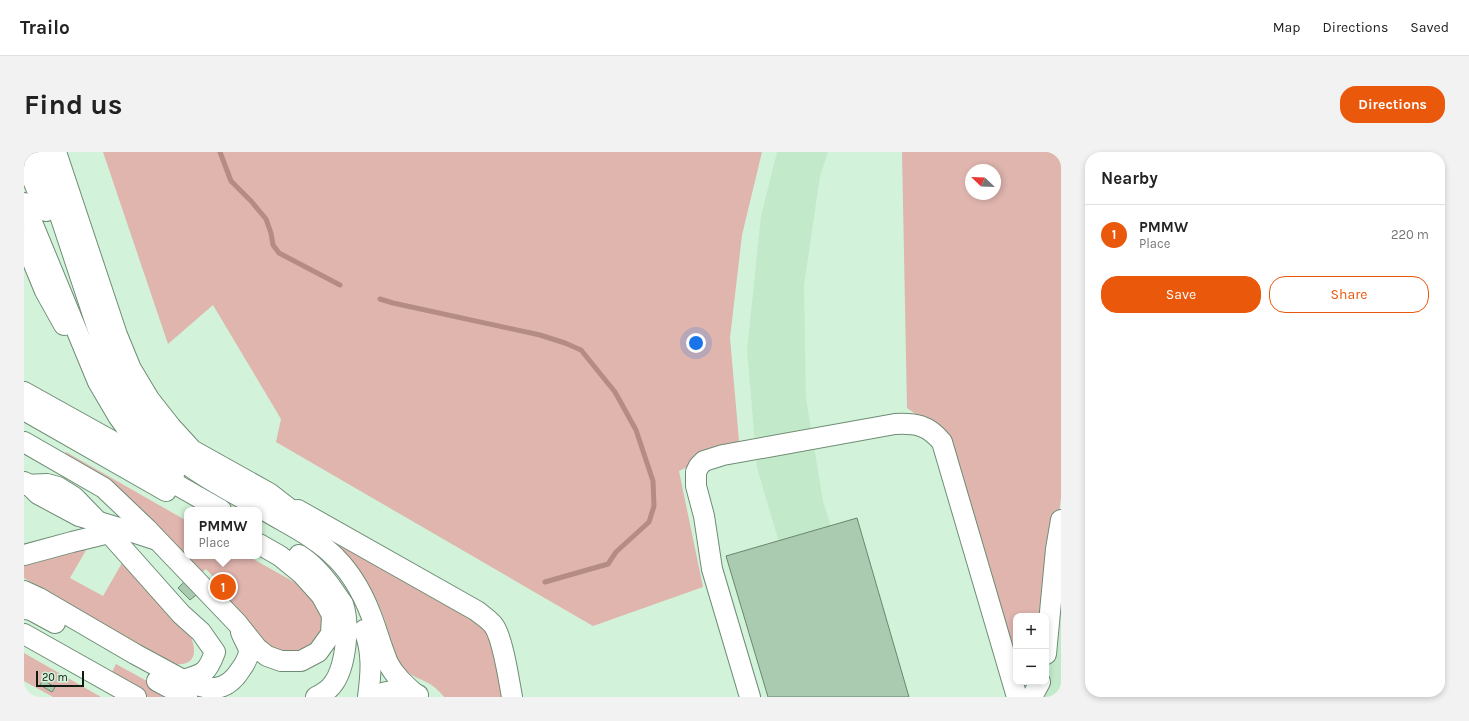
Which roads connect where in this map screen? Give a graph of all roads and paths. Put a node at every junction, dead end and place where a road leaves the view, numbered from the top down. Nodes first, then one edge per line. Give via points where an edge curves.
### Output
1 (38, 152) edge
2 (56, 152) edge
3 (24, 159) edge
4 (24, 203) edge
5 (24, 240) edge
6 (94, 318) junction
7 (98, 382) junction
8 (25, 398) edge
9 (24, 442) edge
10 (174, 475) junction
11 (25, 477) edge
12 (85, 477) junction
13 (269, 493) junction
14 (194, 507) edge
15 (216, 507) edge
16 (235, 507) edge
17 (258, 507) edge
18 (262, 509) edge
19 (1061, 520) edge
20 (262, 522) edge
21 (104, 528) junction
22 (262, 533) edge
23 (158, 541) junction
24 (262, 541) edge
25 (24, 546) edge
26 (262, 546) edge
27 (284, 546) junction
28 (24, 555) edge
29 (336, 558) junction
30 (29, 602) edge
31 (237, 623) junction
32 (24, 634) edge
33 (24, 649) edge
34 (1046, 649) edge
35 (1038, 685) edge
36 (185, 688) edge
37 (418, 695) edge
38 (108, 697) edge
39 (136, 697) edge
40 (316, 697) edge
41 (368, 697) edge
42 (374, 697) edge
43 (512, 697) edge
44 (750, 697) edge
45 (1017, 697) edge
46 (1032, 697) edge

1 - 6 lane
2 - 13 lane via 117,335 131,369 149,399 192,450
3 - 6 lane
4 - 7 lane
5 - 7 lane via 45,291
6 - 17 lane via 115,376 129,401 159,440 194,470
7 - 10 lane via 133,437
8 - 10 lane
8 - 14 lane
8 - 15 lane
9 - 12 lane
10 - 16 lane
11 - 12 lane
11 - 21 lane via 38,494
11 - 21 lane via 58,487 74,497
12 - 23 lane via 104,488
13 - 29 lane via 296,514
13 - 43 lane via 477,611 494,626 500,641
18 - 29 lane via 306,535
19 - 34 lane
20 - 41 lane via 327,567 354,607 369,643 371,679
21 - 23 lane via 126,530
21 - 25 lane
21 - 28 lane via 72,542
21 - 36 lane via 181,614 201,632 215,652 203,674
22 - 27 lane
23 - 31 lane
24 - 27 lane
26 - 31 lane via 302,574 321,595 332,615 331,634 318,652 301,661 281,661 268,656 258,648
27 - 40 lane via 308,561 326,579 343,604 346,618 345,648 334,684
29 - 37 lane via 367,605 389,664 398,678
30 - 36 lane via 141,658
31 - 36 lane via 249,652 240,671 225,686 214,689
32 - 39 lane
33 - 38 lane
35 - 46 lane
37 - 42 lane via 401,690 389,691
44 - 45 lane via 712,569 704,516 696,486 696,472 699,466 704,461 723,455 895,424 918,424 942,442

